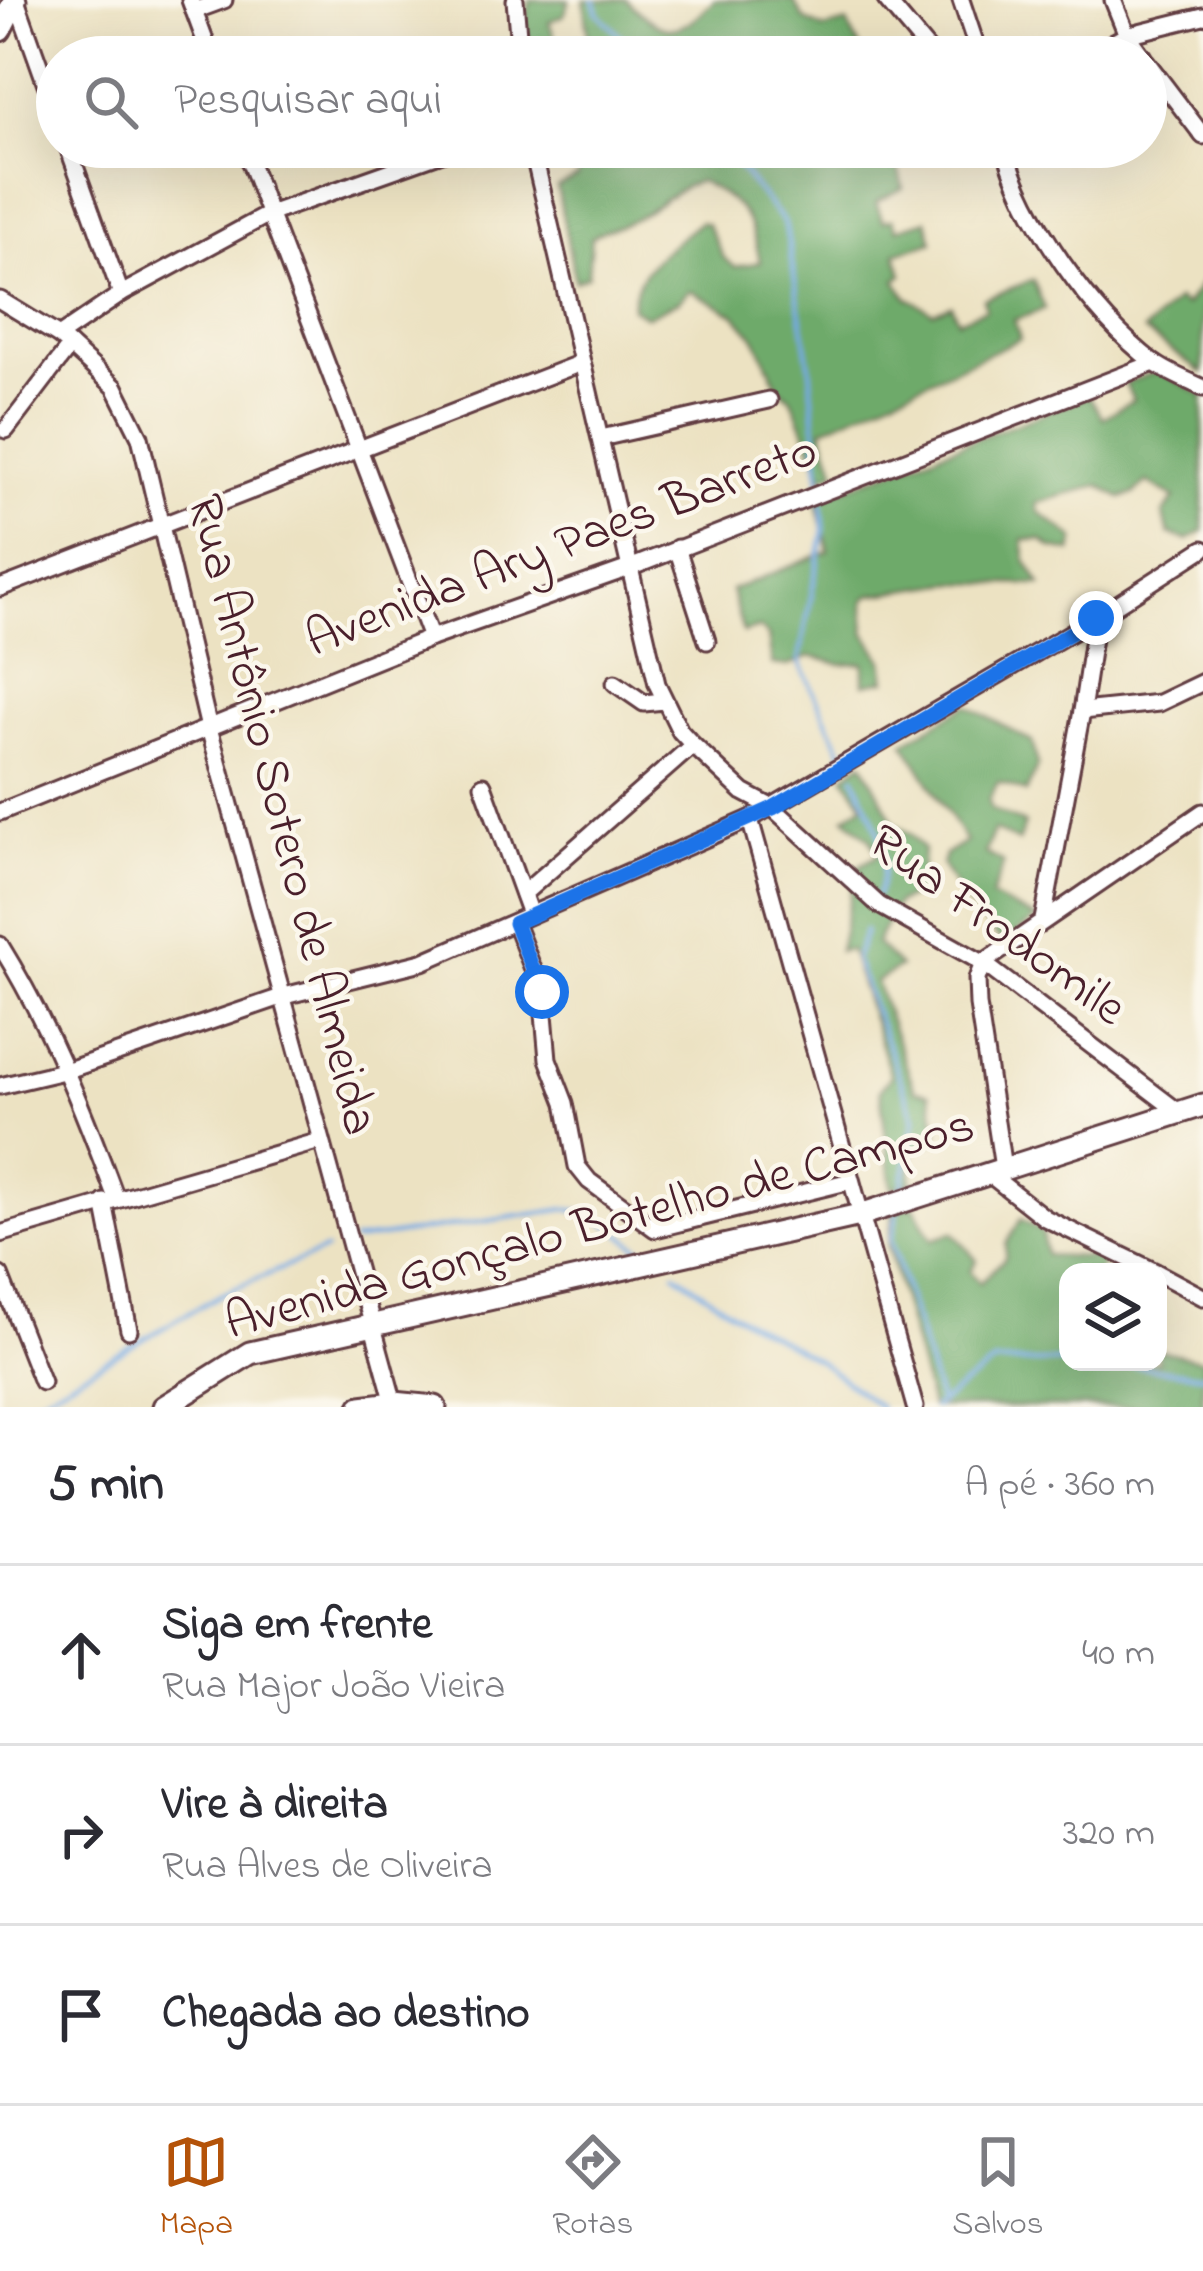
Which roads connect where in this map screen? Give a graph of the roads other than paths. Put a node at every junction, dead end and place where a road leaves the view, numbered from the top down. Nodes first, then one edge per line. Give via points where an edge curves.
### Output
1 (15, 0) edge
2 (224, 0) edge
3 (515, 0) edge
4 (886, 0) edge
5 (962, 0) edge
6 (1113, 0) edge
7 (192, 5) edge
8 (1203, 16) edge
9 (0, 30) edge
10 (1127, 35) joint
11 (203, 36) edge
12 (518, 36) edge
13 (916, 36) edge
14 (973, 36) edge
15 (36, 58) edge
16 (1167, 88) edge
17 (1203, 136) edge
18 (76, 168) edge
19 (252, 168) edge
20 (399, 168) edge
21 (537, 168) edge
22 (1012, 168) edge
23 (268, 214) junction
24 (121, 294) junction
25 (0, 300) edge
26 (65, 341) junction
27 (581, 362) junction
28 (1154, 363) junction
29 (1203, 388) edge
30 (769, 400) dead end
31 (6, 430) dead end
32 (601, 438) junction
33 (358, 446) junction
34 (161, 527) junction
35 (677, 548) junction
36 (1203, 549) edge
37 (632, 567) junction
38 (0, 588) edge
39 (1096, 618) junction
40 (431, 638) junction
41 (707, 641) dead end
42 (1203, 682) edge
43 (615, 683) dead end
44 (664, 701) junction
45 (1082, 712) junction
46 (209, 728) junction
47 (693, 745) junction
48 (483, 785) dead end
49 (773, 808) junction
50 (0, 812) edge
51 (1203, 812) edge
52 (750, 819) junction
53 (523, 894) junction
54 (523, 918) junction
55 (1043, 920) junction
56 (0, 945) edge
57 (983, 963) junction
58 (284, 995) junction
59 (68, 1070) junction
60 (0, 1086) edge
61 (1203, 1105) edge
62 (1180, 1113) junction
63 (320, 1142) junction
64 (996, 1170) junction
65 (851, 1181) junction
66 (110, 1200) junction
67 (860, 1215) junction
68 (0, 1234) edge
69 (1137, 1263) edge
70 (0, 1275) edge
71 (1167, 1278) edge
72 (1203, 1297) edge
73 (371, 1323) junction
74 (129, 1330) dead end
75 (42, 1382) dead end
76 (395, 1405) edge
77 (915, 1405) edge
78 (164, 1407) edge
79 (361, 1407) edge
80 (436, 1407) edge

1 - 9 street
1 - 15 street
2 - 7 street
3 - 12 street
4 - 13 street
5 - 14 street
6 - 10 street
7 - 11 street
8 - 10 street
16 - 17 street
18 - 24 street
19 - 23 street
20 - 23 street
21 - 27 street, Rua Frodomile
22 - 28 street via 1059,258
23 - 24 street
23 - 33 street
24 - 26 street
25 - 26 street, Rua Antônio Sotero de Almeida
26 - 31 street
26 - 34 street, Rua Antônio Sotero de Almeida via 115,387 140,437
27 - 32 street, Rua Frodomile
27 - 33 street
28 - 29 street
28 - 35 street, Avenida Ary Paes Barreto
30 - 32 street
32 - 37 street, Rua Frodomile
33 - 34 street
33 - 40 street
34 - 38 street
34 - 46 street, Rua Antônio Sotero de Almeida
35 - 37 street, Avenida Ary Paes Barreto
35 - 41 street
36 - 39 street
37 - 40 street, Avenida Ary Paes Barreto
37 - 44 street, Rua Frodomile
39 - 45 street
39 - 49 street
40 - 46 street, Avenida Ary Paes Barreto
42 - 45 street via 1160,703
43 - 44 street via 644,703
44 - 47 street, Rua Frodomile
45 - 55 street
46 - 50 street, Avenida Ary Paes Barreto
46 - 58 street, Rua Antônio Sotero de Almeida
47 - 49 street, Rua Frodomile
47 - 53 street
48 - 53 street
49 - 52 street
49 - 57 street, Rua Frodomile via 879,905
51 - 55 street
52 - 54 street
52 - 65 street
53 - 54 street
54 - 58 street via 422,962
54 - 65 street via 548,1059 589,1181 655,1228
55 - 57 street
56 - 59 street
57 - 62 street, Rua Frodomile
57 - 64 street via 978,1005
58 - 59 street
58 - 63 street, Rua Antônio Sotero de Almeida
59 - 60 street
59 - 66 street
61 - 62 street, Avenida Gonçalo Botelho de Campos
62 - 64 street, Avenida Gonçalo Botelho de Campos
63 - 66 street
63 - 73 street, Rua Antônio Sotero de Almeida
64 - 67 street, Avenida Gonçalo Botelho de Campos
64 - 69 street via 1045,1218
65 - 67 street
66 - 68 street
66 - 74 street
67 - 73 street, Avenida Gonçalo Botelho de Campos
67 - 77 street
70 - 75 street
71 - 72 street
73 - 76 street, Rua Antônio Sotero de Almeida
73 - 78 street, Avenida Gonçalo Botelho de Campos via 250,1353
76 - 79 street
76 - 80 street

